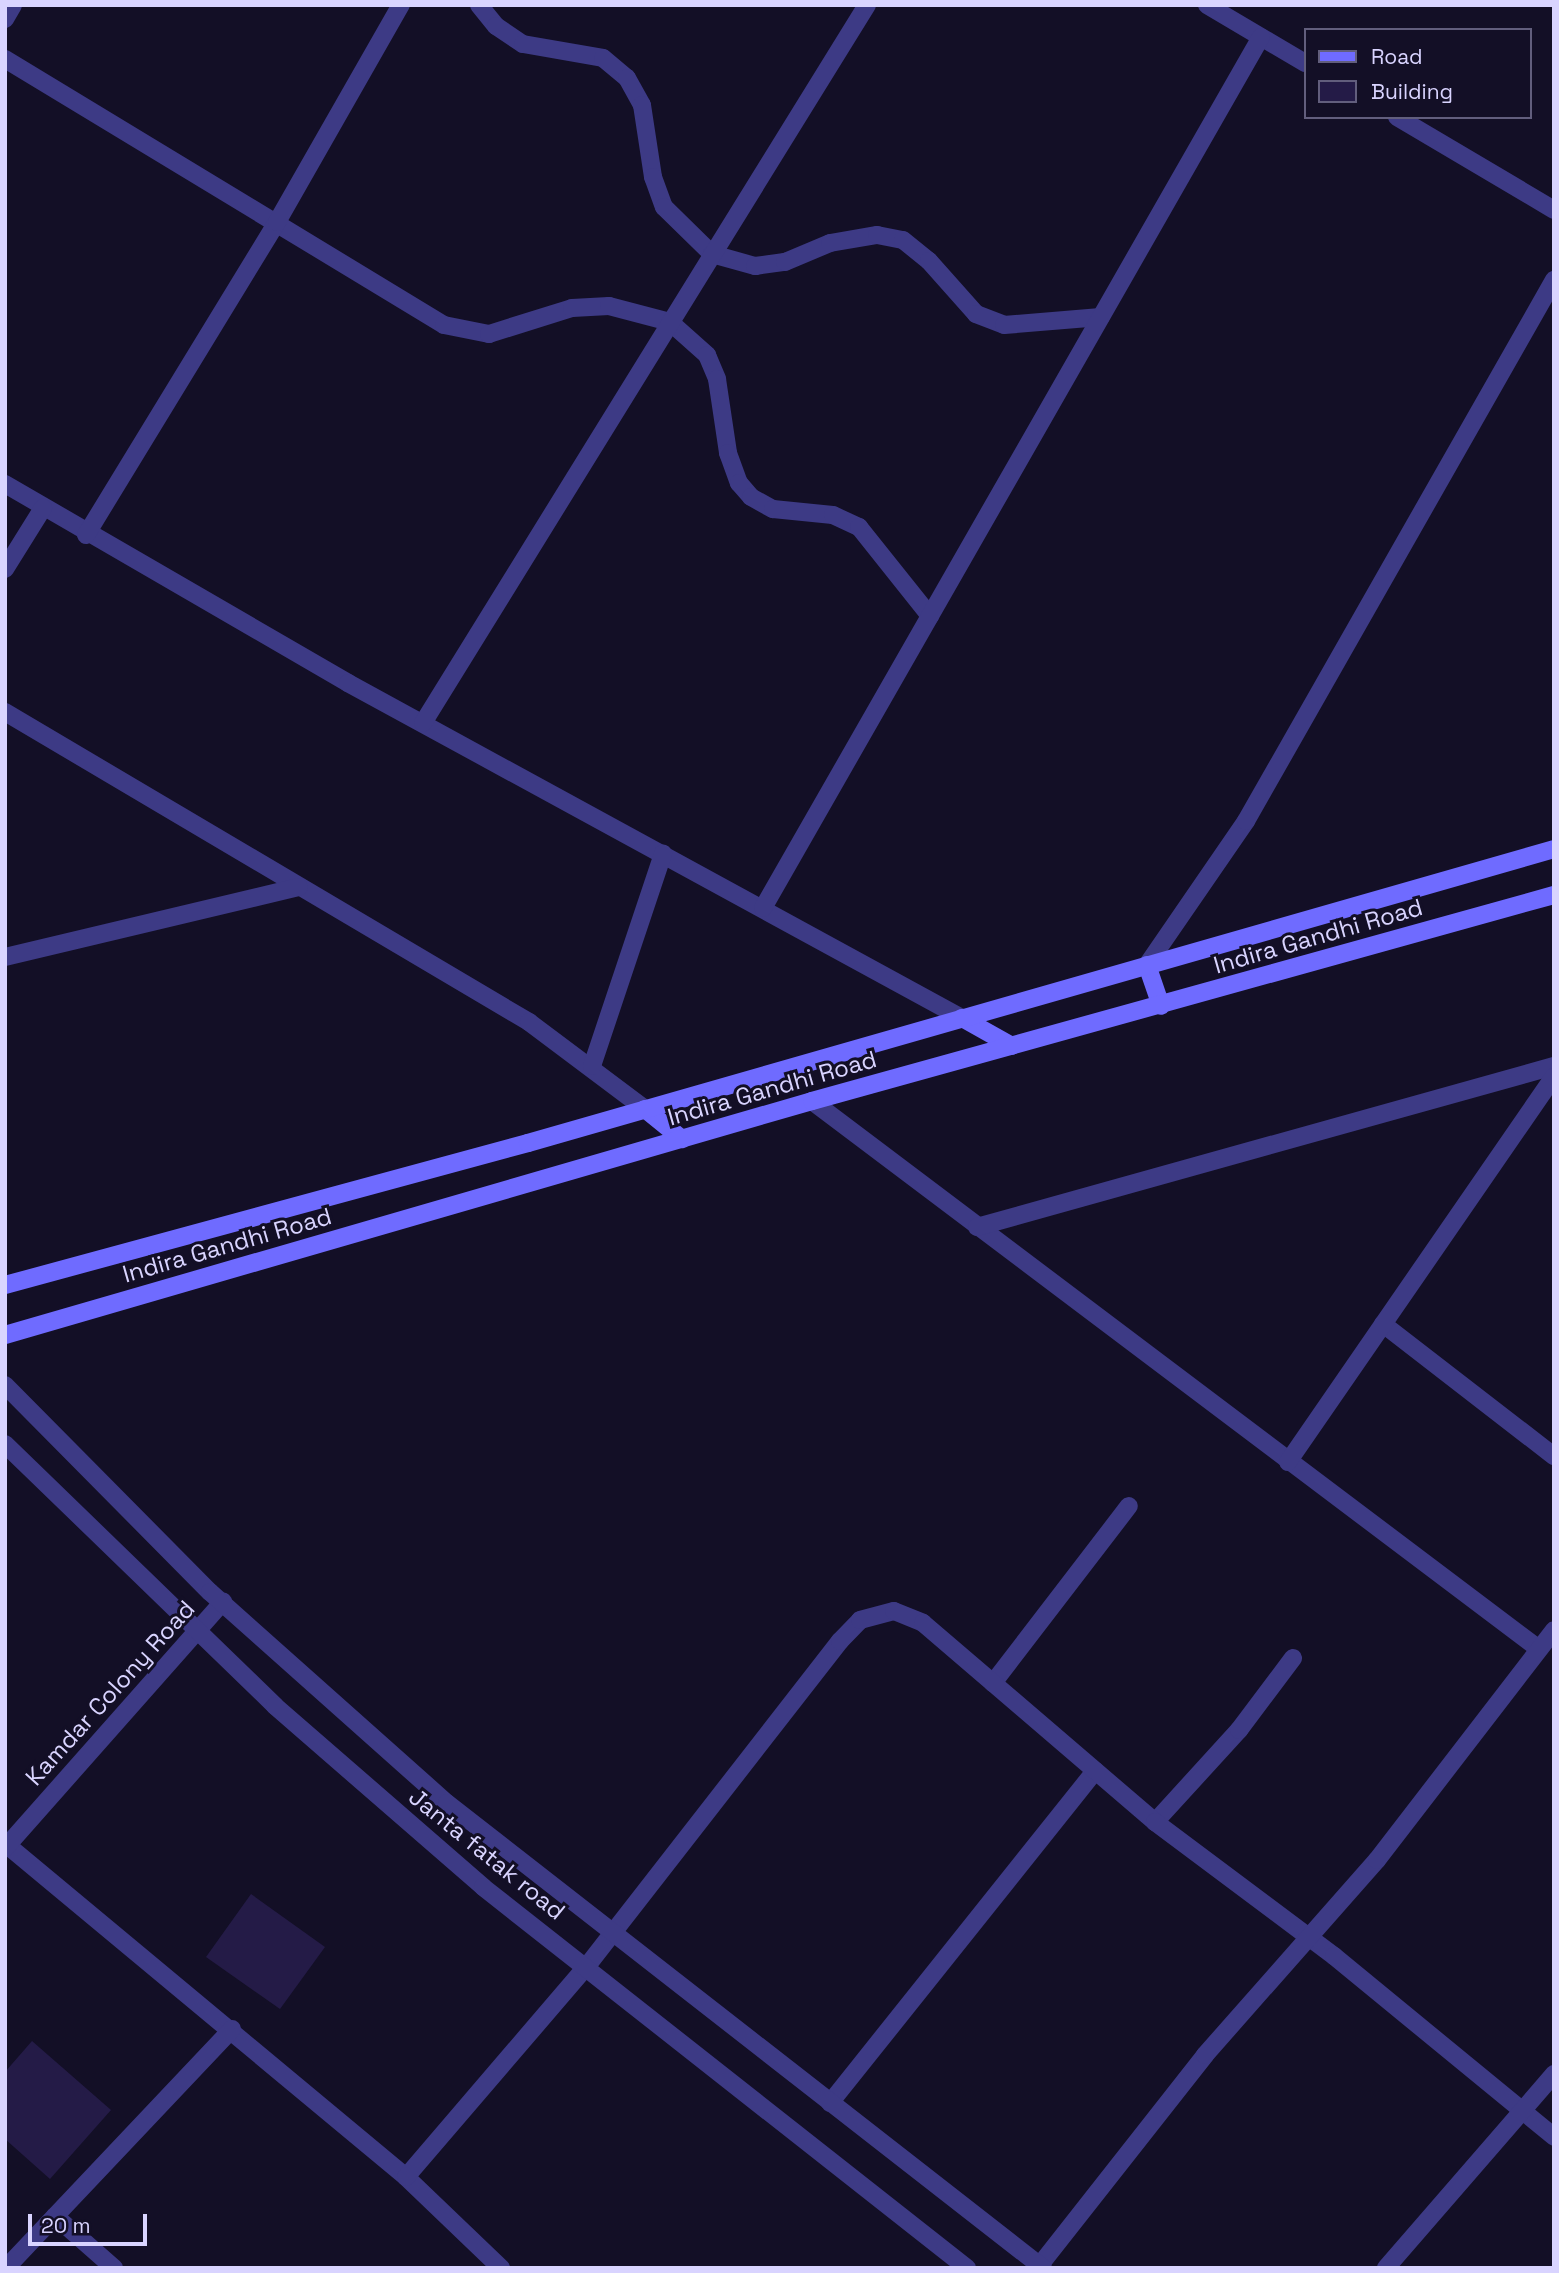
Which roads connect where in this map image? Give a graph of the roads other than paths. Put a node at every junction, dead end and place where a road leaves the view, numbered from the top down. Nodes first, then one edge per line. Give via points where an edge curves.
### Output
1 (13, 5) edge
2 (401, 5) edge
3 (479, 5) edge
4 (867, 5) edge
5 (1207, 5) edge
6 (5, 19) edge
7 (1261, 37) junction
8 (5, 59) edge
9 (1304, 62) edge
10 (1400, 119) edge
11 (1554, 210) edge
12 (277, 222) junction
13 (712, 254) junction
14 (1554, 280) edge
15 (1101, 317) junction
16 (670, 322) junction
17 (5, 484) edge
18 (43, 508) junction
19 (86, 535) junction
20 (5, 569) edge
21 (930, 616) junction
22 (5, 712) edge
23 (422, 723) junction
24 (1554, 849) edge
25 (663, 854) junction
26 (299, 887) junction
27 (1554, 894) edge
28 (762, 908) junction
29 (5, 957) edge
30 (1147, 965) junction
31 (1161, 1006) junction
32 (962, 1018) junction
33 (1012, 1046) junction
34 (592, 1066) junction
35 (1554, 1066) edge
36 (1554, 1077) edge
37 (812, 1101) junction
38 (645, 1109) junction
39 (682, 1139) junction
40 (977, 1227) junction
41 (5, 1285) edge
42 (1383, 1324) junction
43 (5, 1335) edge
44 (5, 1385) edge
45 (5, 1444) edge
46 (1554, 1456) edge
47 (1289, 1461) junction
48 (1129, 1506) dead end
49 (223, 1602) junction
50 (1554, 1630) edge
51 (197, 1632) junction
52 (1539, 1650) junction
53 (1293, 1658) dead end
54 (993, 1683) junction
55 (1095, 1771) junction
56 (1155, 1822) junction
57 (6, 1846) edge
58 (613, 1930) junction
59 (1311, 1939) junction
60 (587, 1966) junction
61 (232, 2029) junction
62 (1554, 2074) edge
63 (830, 2103) junction
64 (1521, 2112) junction
65 (1554, 2137) edge
66 (406, 2177) junction
67 (55, 2216) junction
68 (1042, 2266) edge
69 (6, 2268) edge
70 (114, 2268) edge
71 (500, 2268) edge
72 (967, 2268) edge
73 (1386, 2268) edge

1 - 6 street
2 - 12 street
3 - 13 street via 496,26 523,44 603,58 627,78 642,104 653,177 664,207
4 - 13 street
5 - 7 street
7 - 9 street
7 - 15 street
8 - 12 street
10 - 11 street
12 - 16 street via 444,325 469,334 489,334 572,308 609,306
12 - 19 street
13 - 15 street via 755,266 785,262 830,243 877,235 903,240 929,261 976,314 1004,325
13 - 16 street
14 - 30 street via 1246,821
15 - 21 street
16 - 21 street via 707,355 717,379 728,453 739,483 751,497 773,509 833,516 859,527
16 - 23 street
17 - 18 street
18 - 19 street
18 - 20 street
19 - 23 street
21 - 28 street
22 - 26 street
23 - 25 street
24 - 30 main road, Indira Gandhi Road
25 - 28 street
25 - 34 street
26 - 29 street
26 - 34 street via 529,1022
27 - 31 main road, Indira Gandhi Road
28 - 32 street
30 - 31 main road
30 - 32 main road, Indira Gandhi Road
31 - 33 main road, Indira Gandhi Road
32 - 33 main road
32 - 38 main road, Indira Gandhi Road
33 - 37 main road, Indira Gandhi Road
34 - 38 street
35 - 40 street
36 - 42 street
37 - 39 main road, Indira Gandhi Road
37 - 40 street
38 - 39 main road
38 - 41 main road, Indira Gandhi Road
39 - 43 main road, Indira Gandhi Road
40 - 47 street
42 - 46 street
42 - 47 street
44 - 49 street
45 - 51 street, Janta fatak road
47 - 52 street
48 - 54 street
49 - 51 street, Kamdar Colony Road
49 - 58 street via 447,1803
50 - 52 street
51 - 57 street, Kamdar Colony Road
51 - 60 street, Janta fatak road via 472,1878
52 - 59 street
53 - 56 street via 1239,1730
54 - 55 street
54 - 58 street via 923,1623 894,1611 860,1620
55 - 56 street
55 - 63 street
56 - 59 street
57 - 61 street
58 - 60 street
58 - 63 street
59 - 64 street
59 - 68 street via 1205,2055
60 - 66 street
60 - 72 street, Janta fatak road
61 - 66 street
61 - 67 street
62 - 64 street
63 - 68 street
64 - 65 street
64 - 73 street
66 - 71 street
67 - 69 street
67 - 70 street

